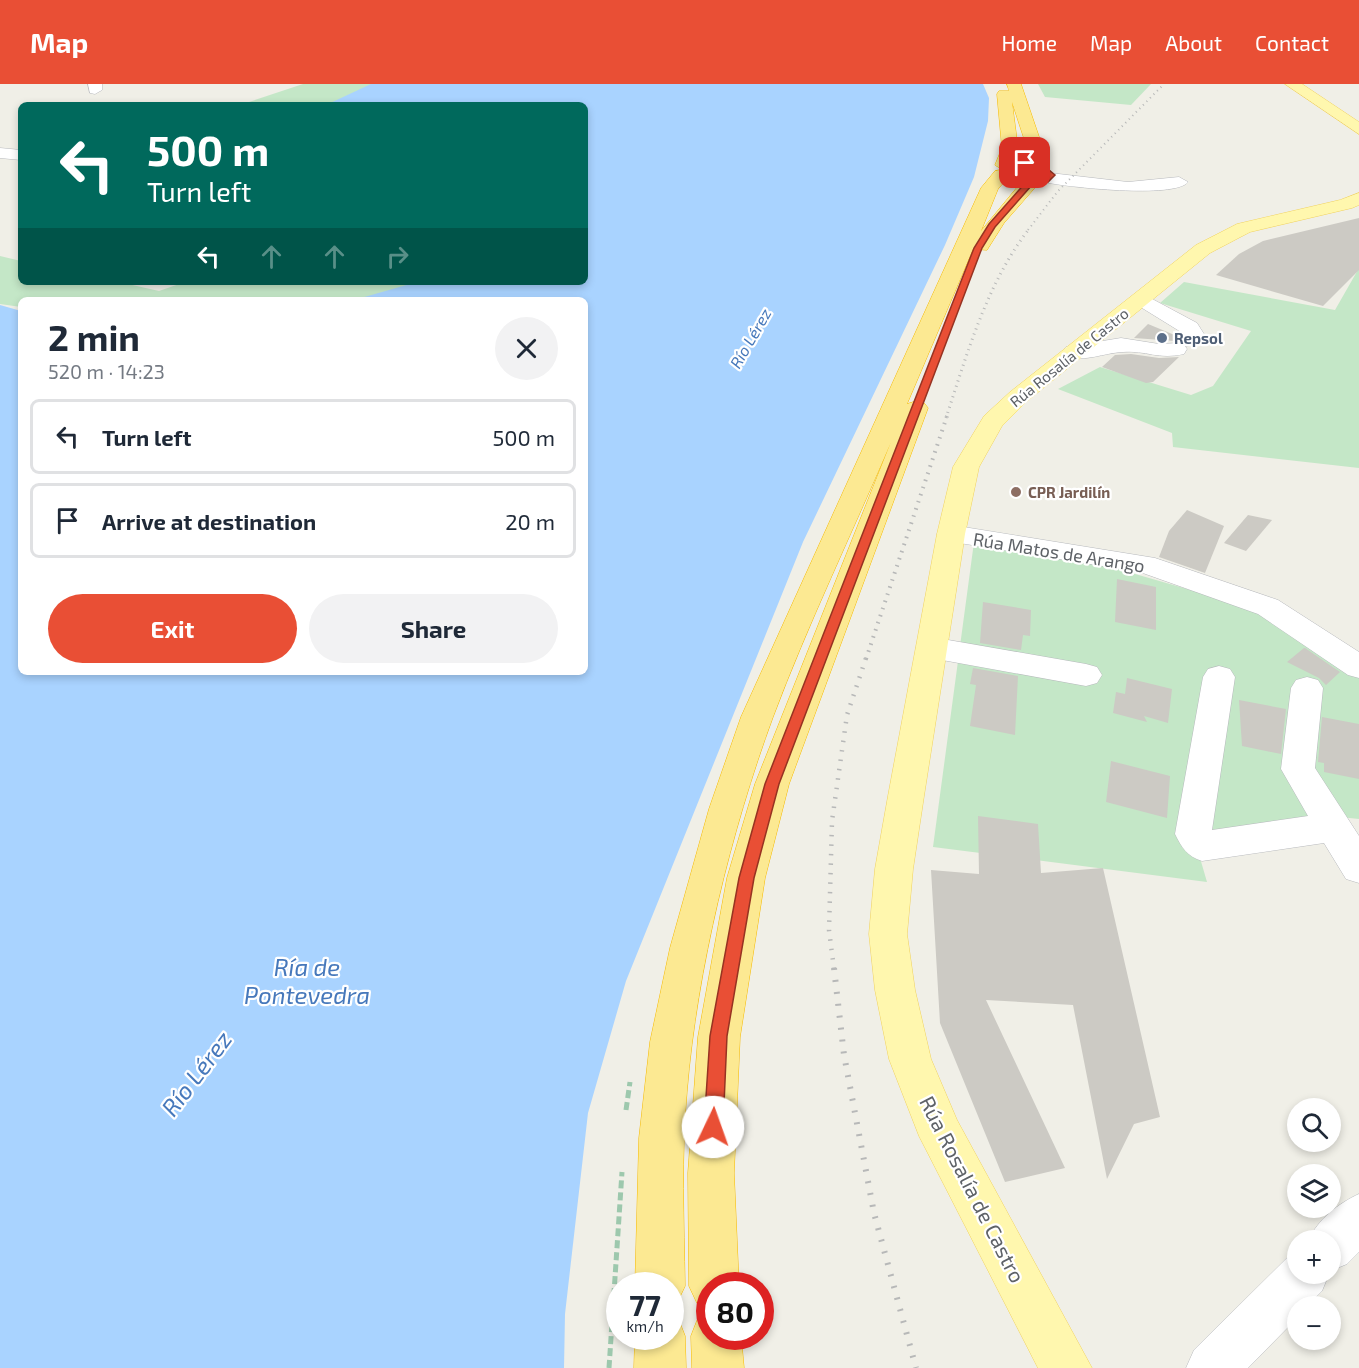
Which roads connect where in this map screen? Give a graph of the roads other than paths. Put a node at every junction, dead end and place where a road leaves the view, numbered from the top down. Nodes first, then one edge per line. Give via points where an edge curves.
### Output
1 (1002, 84) edge
2 (1014, 84) edge
3 (1292, 84) edge
4 (1359, 129) edge
5 (0, 153) edge
6 (18, 154) edge
7 (1025, 173) junction
8 (1179, 182) dead end
9 (1357, 201) edge
10 (1141, 299) junction
11 (1074, 352) junction
12 (951, 534) junction
13 (931, 648) junction
14 (1359, 667) edge
15 (1086, 675) dead end
16 (1219, 677) dead end
17 (1307, 688) dead end
18 (1334, 827) junction
19 (1359, 868) edge
20 (1359, 1218) edge
21 (1341, 1236) edge
22 (660, 1272) edge
23 (714, 1272) edge
24 (1295, 1284) edge
25 (660, 1350) edge
26 (717, 1350) edge
27 (660, 1368) edge
28 (718, 1368) edge
29 (1065, 1368) edge
30 (1212, 1368) edge

1 - 7 highway via 1010,148
2 - 7 highway
3 - 4 main road
5 - 6 street
7 - 8 street via 1128,187
7 - 22 highway via 990,188 762,706 725,810 704,882 678,1002 665,1092
7 - 23 highway via 976,255 772,784 746,878 719,1036 711,1173
9 - 10 main road, Rúa Rosalía de Castro via 1224,236
10 - 11 main road, Rúa Rosalía de Castro
10 - 11 street via 1189,328 1192,334 1182,345 1163,352 1122,344 1093,353
11 - 12 main road, Rúa Rosalía de Castro via 1018,397 993,421 978,443 966,467
12 - 13 main road, Rúa Rosalía de Castro
12 - 14 street, Rúa Matos de Arango via 1145,564 1268,607
13 - 15 street
13 - 29 main road, Rúa Rosalía de Castro via 894,869 888,934 895,990 910,1059 941,1136
16 - 18 street via 1193,834 1202,846
17 - 18 street via 1298,769
18 - 19 street
20 - 21 street
24 - 30 street
25 - 27 highway
26 - 28 highway

